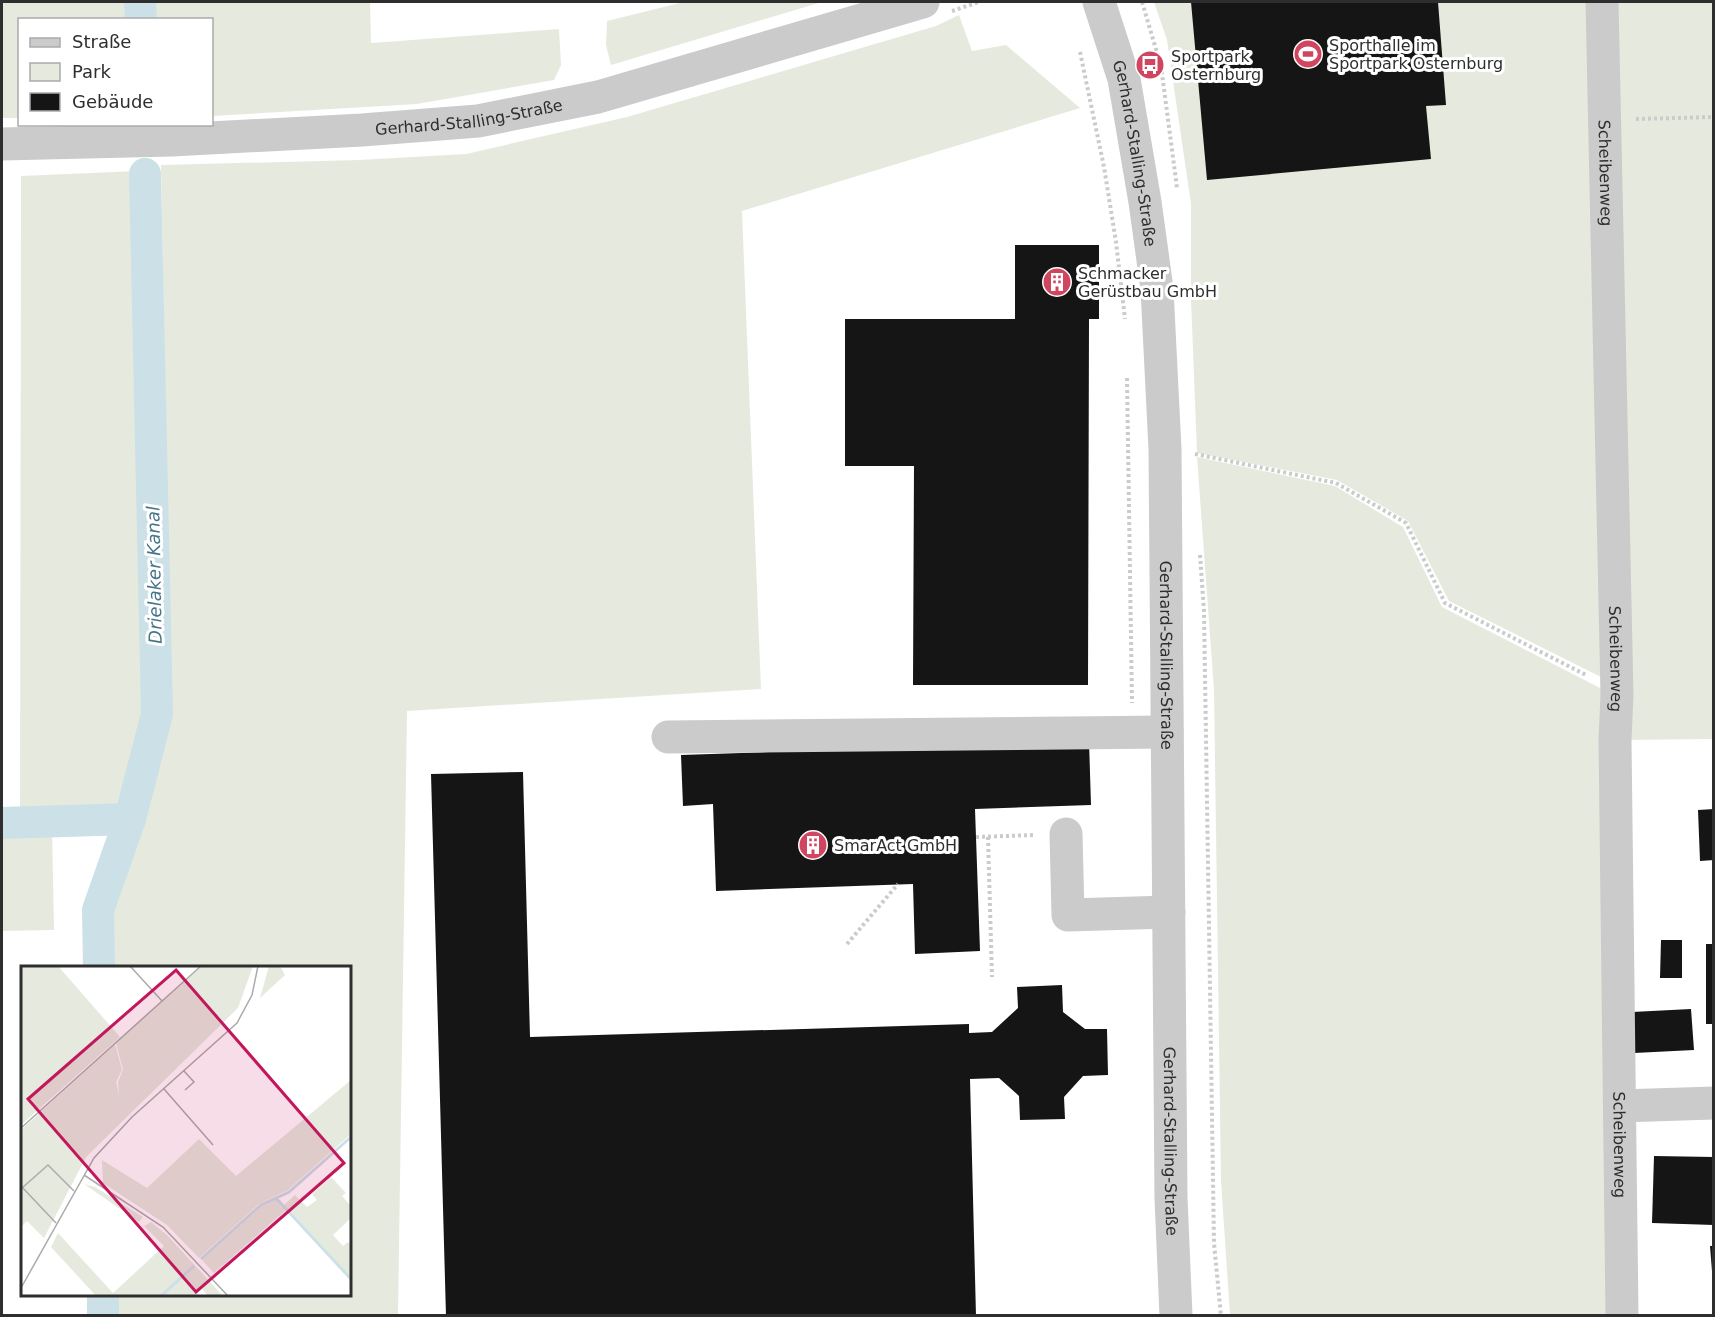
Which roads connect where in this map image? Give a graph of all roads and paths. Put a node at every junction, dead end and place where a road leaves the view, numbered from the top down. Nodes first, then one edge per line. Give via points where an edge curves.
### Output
1 (923, 2) edge
2 (1099, 2) edge
3 (1602, 2) edge
4 (1079, 50) dead end
5 (1713, 117) edge
6 (1605, 120) junction
7 (2, 144) edge
8 (1125, 326) dead end
9 (1127, 373) dead end
10 (1165, 449) junction
11 (1616, 690) junction
12 (1132, 732) junction
13 (1167, 732) junction
14 (668, 737) dead end
15 (1066, 834) joint
16 (976, 837) dead end
17 (988, 837) junction
18 (898, 884) dead end
19 (1168, 912) junction
20 (847, 945) dead end
21 (992, 977) dead end
22 (1713, 1104) edge
23 (1620, 1106) junction
24 (1176, 1316) edge
25 (1622, 1316) edge

1 - 7 street, Gerhard-Stalling-Straße via 598,97 478,121 172,140
2 - 10 street, Gerhard-Stalling-Straße via 1124,79 1145,202 1157,289
3 - 6 street, Scheibenweg
4 - 8 path via 1104,166
5 - 6 path
6 - 11 street, Scheibenweg
9 - 12 path
10 - 11 path via 1336,483 1406,523 1445,603
10 - 13 street, Gerhard-Stalling-Straße
11 - 23 street, Scheibenweg
12 - 13 street
12 - 14 street
13 - 19 street, Gerhard-Stalling-Straße
15 - 17 path
15 - 19 street via 1068,915
16 - 17 path
17 - 21 path
18 - 20 path
19 - 24 street, Gerhard-Stalling-Straße
22 - 23 street
23 - 25 street, Scheibenweg

